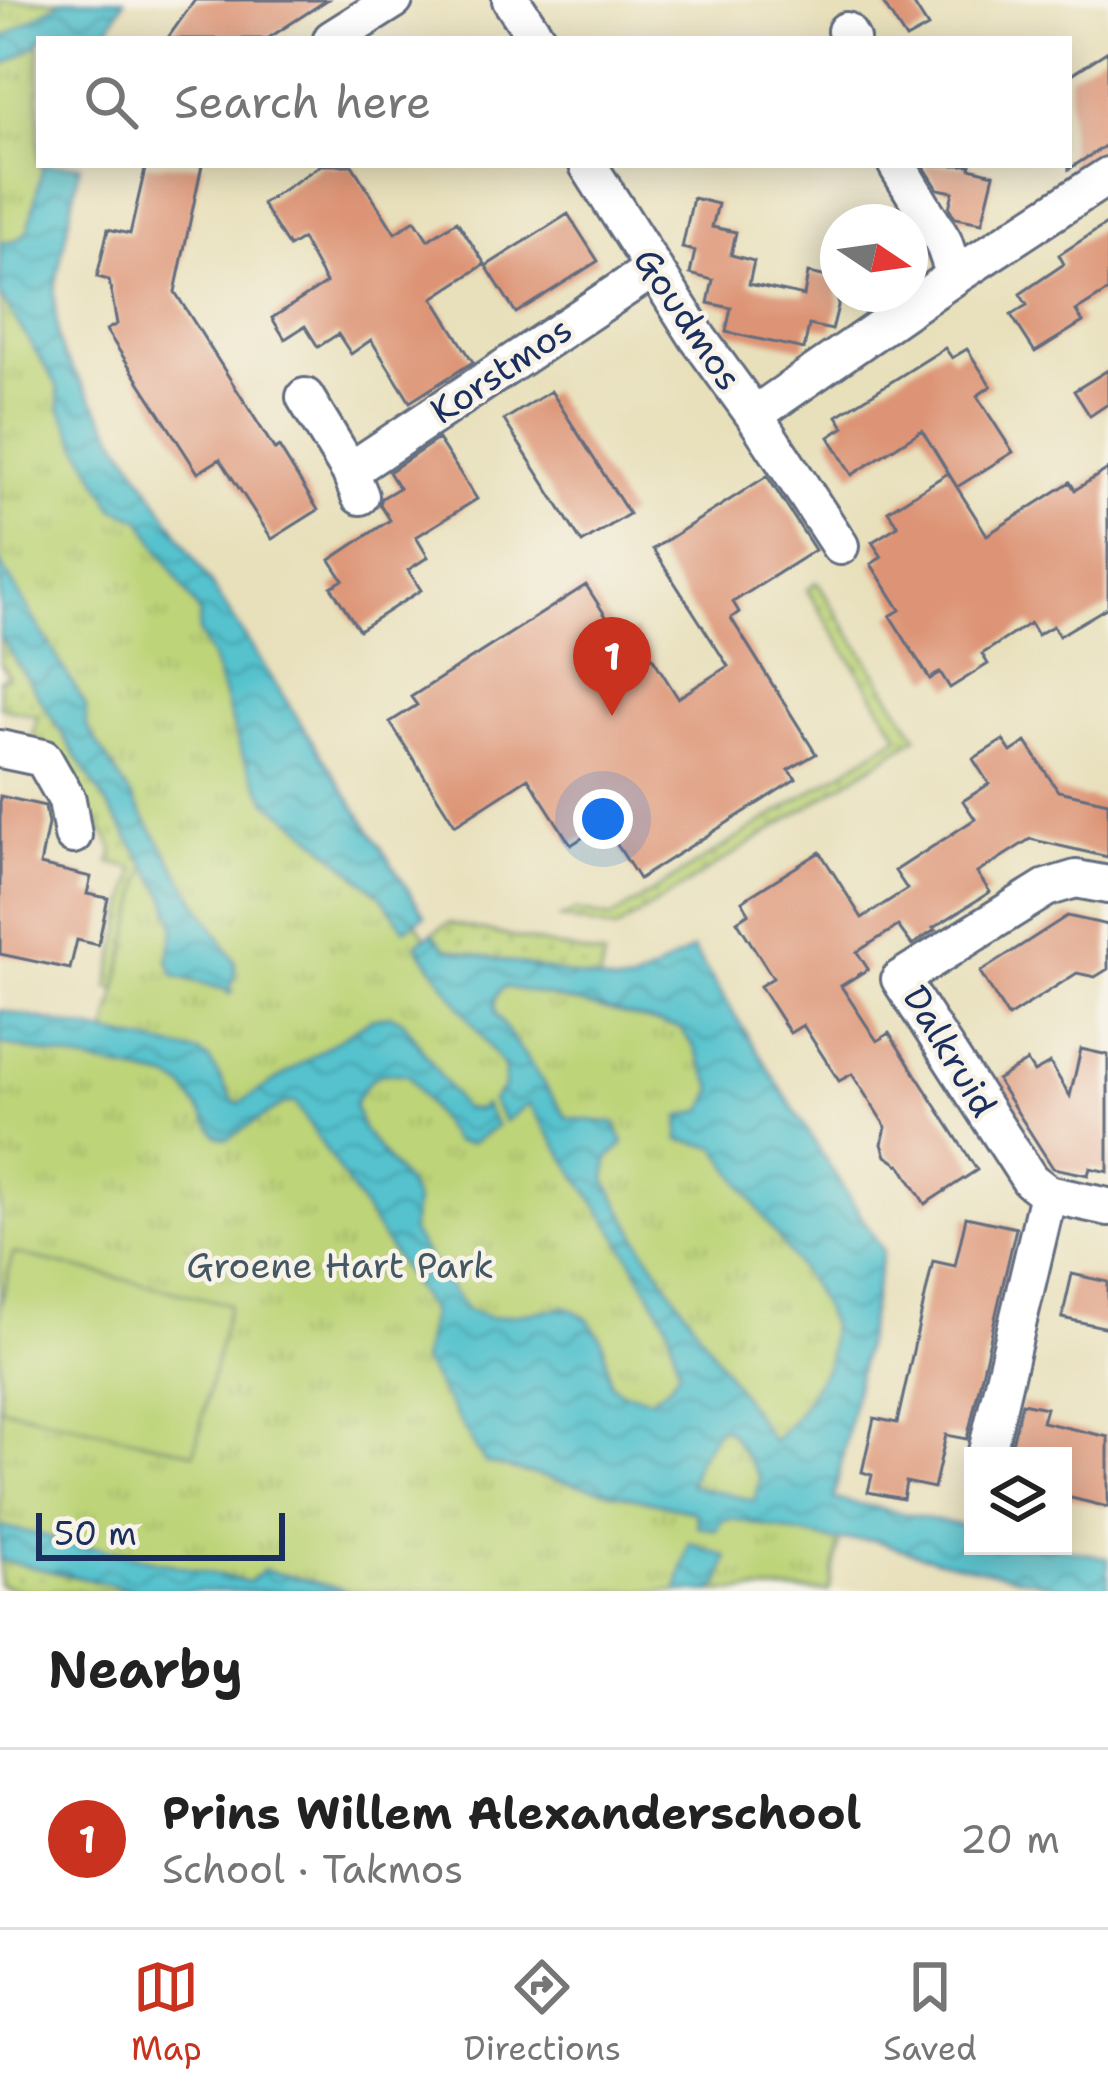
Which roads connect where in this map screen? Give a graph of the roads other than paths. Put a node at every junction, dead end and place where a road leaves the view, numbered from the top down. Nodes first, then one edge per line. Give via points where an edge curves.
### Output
1 (394, 0) edge
2 (512, 0) edge
3 (337, 36) edge
4 (535, 36) edge
5 (590, 168) edge
6 (899, 168) edge
7 (1108, 176) edge
8 (652, 269) junction
9 (955, 276) junction
10 (305, 397) dead end
11 (754, 415) junction
12 (840, 546) dead end
13 (0, 749) edge
14 (74, 835) dead end
15 (1108, 885) edge
16 (1048, 1194) junction
17 (1108, 1207) edge
18 (988, 1447) edge

1 - 3 street
2 - 4 street
5 - 8 street, Goudmos
6 - 9 street via 944,241
7 - 9 street, Goudmos
8 - 10 street, Korstmos via 355,483
8 - 11 street, Goudmos
9 - 11 street, Goudmos
11 - 12 street
13 - 14 street via 43,758 67,800
15 - 16 street, Dalkruid via 1076,879 1046,888 901,979 1030,1180
16 - 17 street
16 - 18 street

